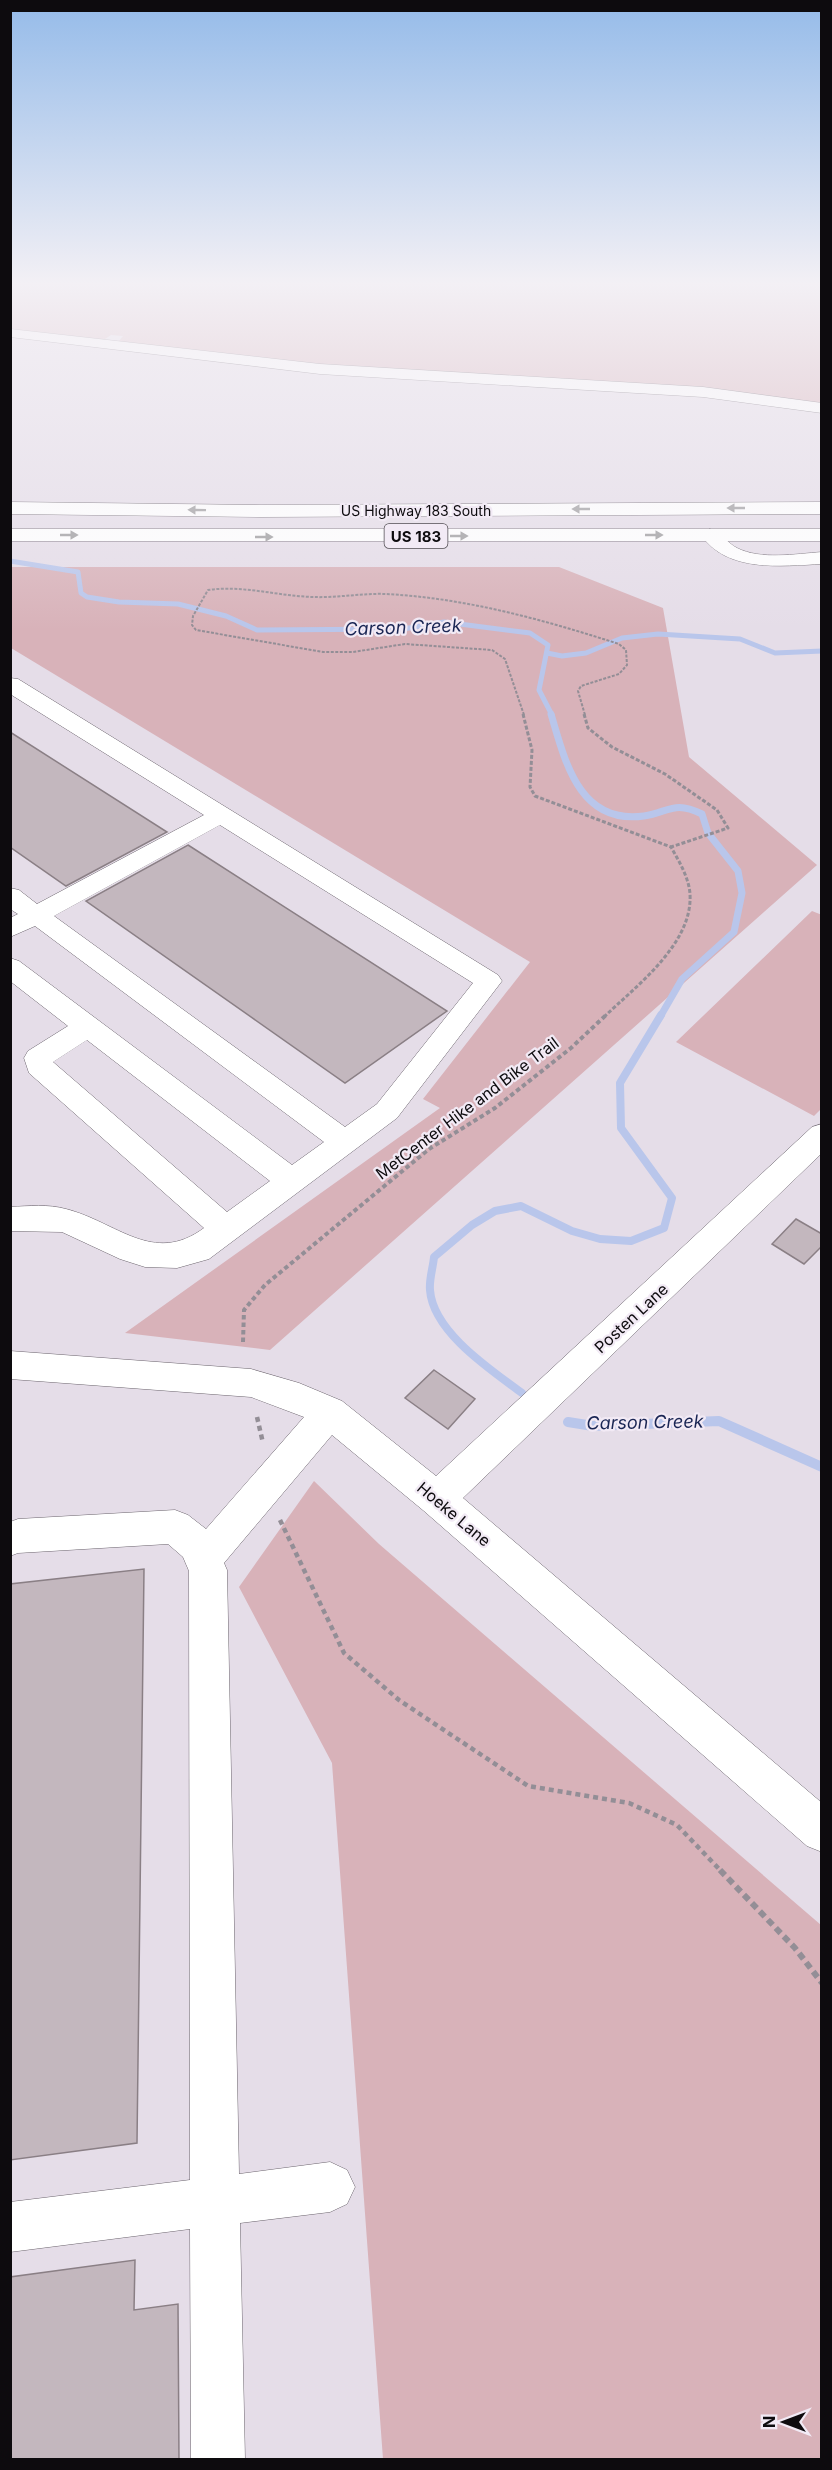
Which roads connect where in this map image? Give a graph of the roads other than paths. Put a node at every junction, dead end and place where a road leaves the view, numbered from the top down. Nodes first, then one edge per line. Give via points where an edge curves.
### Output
1 (757, 399) edge
2 (822, 408) edge
3 (10, 508) edge
4 (702, 508) junction
5 (822, 508) edge
6 (10, 535) edge
7 (710, 535) junction
8 (819, 540) edge
9 (822, 558) edge
10 (10, 684) edge
11 (221, 815) junction
12 (10, 896) edge
13 (36, 915) junction
14 (10, 929) edge
15 (10, 967) edge
16 (88, 1026) junction
17 (822, 1135) edge
18 (345, 1142) junction
19 (291, 1181) junction
20 (10, 1219) edge
21 (226, 1229) junction
22 (10, 1365) edge
23 (330, 1412) junction
24 (437, 1499) junction
25 (10, 1539) edge
26 (203, 1560) junction
27 (822, 1831) edge
28 (330, 2187) dead end
29 (215, 2200) junction
30 (10, 2227) edge
31 (218, 2460) edge

1 - 2 street
4 -> 3 highway, US Highway 183 South / US 183
5 -> 4 highway, US Highway 183 South / US 183
4 - 7 highway
6 -> 7 highway, US Highway 183 South / US 183
7 - 8 highway, US Highway 183 South / US 183
7 - 9 street via 716,544 737,555
10 - 11 street
11 - 13 street
11 - 18 street via 489,981 387,1111
12 - 13 street
13 - 14 street
13 - 18 street
15 - 16 street
16 - 19 street
16 - 21 street via 38,1058 39,1066
17 - 24 street, Posten Lane
18 - 19 street
19 - 21 street
20 - 21 street via 46,1217 70,1221 144,1257 174,1257 198,1250
22 - 23 street, Hoeke Lane via 251,1383 287,1393
23 - 24 street, Hoeke Lane
23 - 26 street
24 - 27 street, Hoeke Lane
25 - 26 street via 175,1527 197,1545
26 - 29 street via 208,1570
28 - 29 street
29 - 30 street
29 - 31 street

